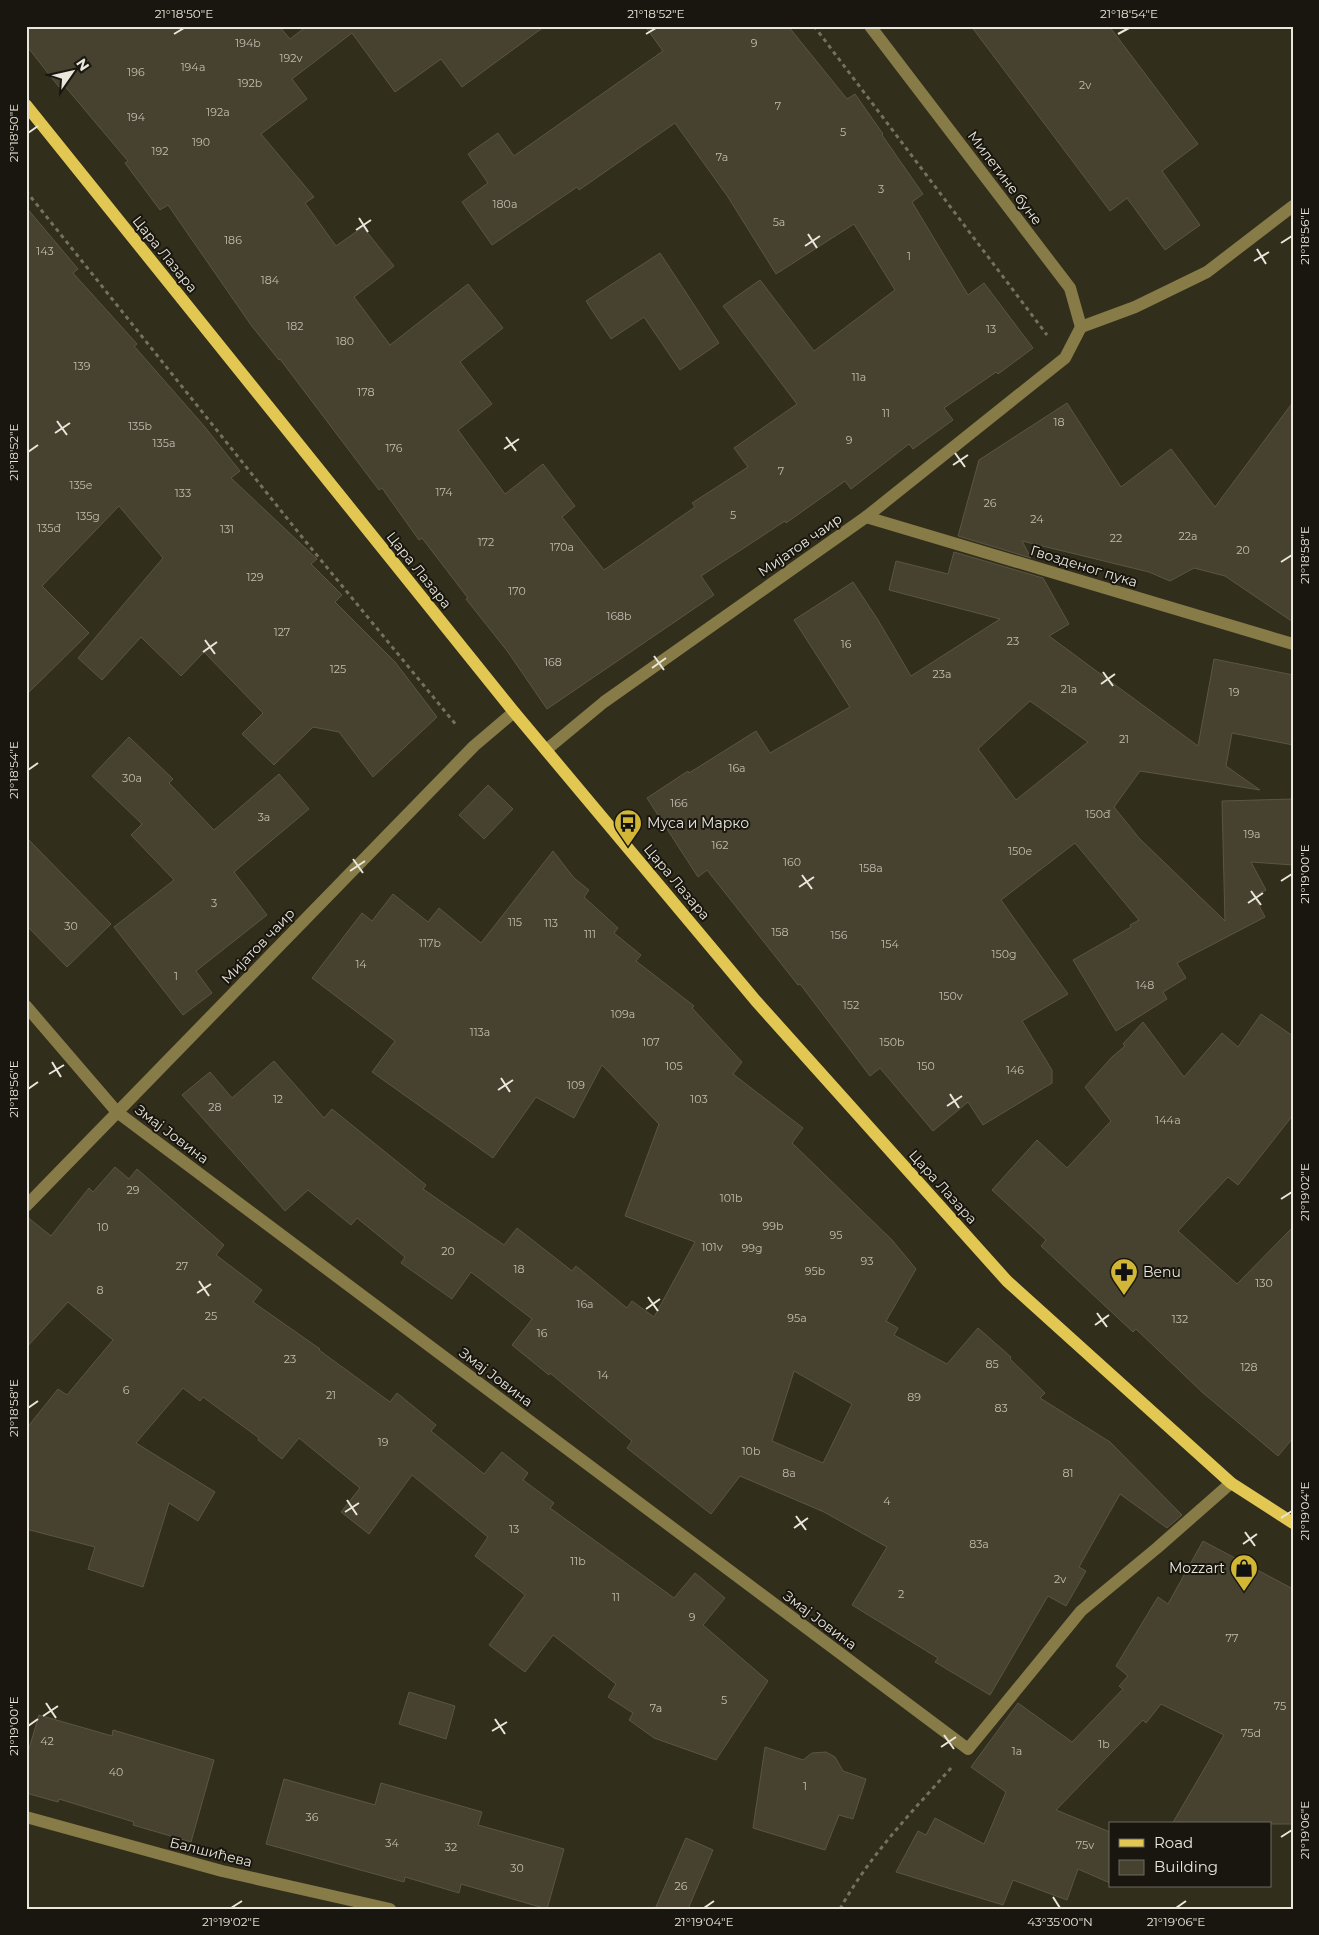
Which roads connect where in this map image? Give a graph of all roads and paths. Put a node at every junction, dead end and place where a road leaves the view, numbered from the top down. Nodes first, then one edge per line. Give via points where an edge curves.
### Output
1 (814, 26) edge
2 (870, 26) edge
3 (26, 105) edge
4 (26, 191) edge
5 (1293, 206) edge
6 (1081, 327) junction
7 (1065, 358) junction
8 (866, 517) junction
9 (1293, 644) edge
10 (514, 712) junction
11 (474, 746) junction
12 (546, 750) junction
13 (26, 1006) edge
14 (118, 1112) junction
15 (26, 1206) edge
16 (1231, 1483) junction
17 (1293, 1523) edge
18 (968, 1749) junction
19 (26, 1818) edge
20 (390, 1909) edge
21 (840, 1909) edge

1 - 7 path
2 - 6 street, Милетине буне via 1070,288
3 - 10 main road, Цара Лазара
4 - 11 path via 302,537
5 - 6 street via 1207,272 1134,307
6 - 7 street
7 - 8 street, Мијатов чаир
8 - 9 street, Гвозденог пука
8 - 12 street, Мијатов чаир via 604,702
10 - 11 street, Мијатов чаир
10 - 12 main road, Цара Лазара
11 - 14 street, Мијатов чаир
12 - 16 main road, Цара Лазара via 756,1001 1007,1281
13 - 14 street, Змај Јовина
14 - 15 street, Мијатов чаир
14 - 18 street, Змај Јовина
16 - 17 main road, Цара Лазара
16 - 18 street via 1081,1611
18 - 21 path via 893,1834 854,1883
19 - 20 street, Балшићева via 222,1871

